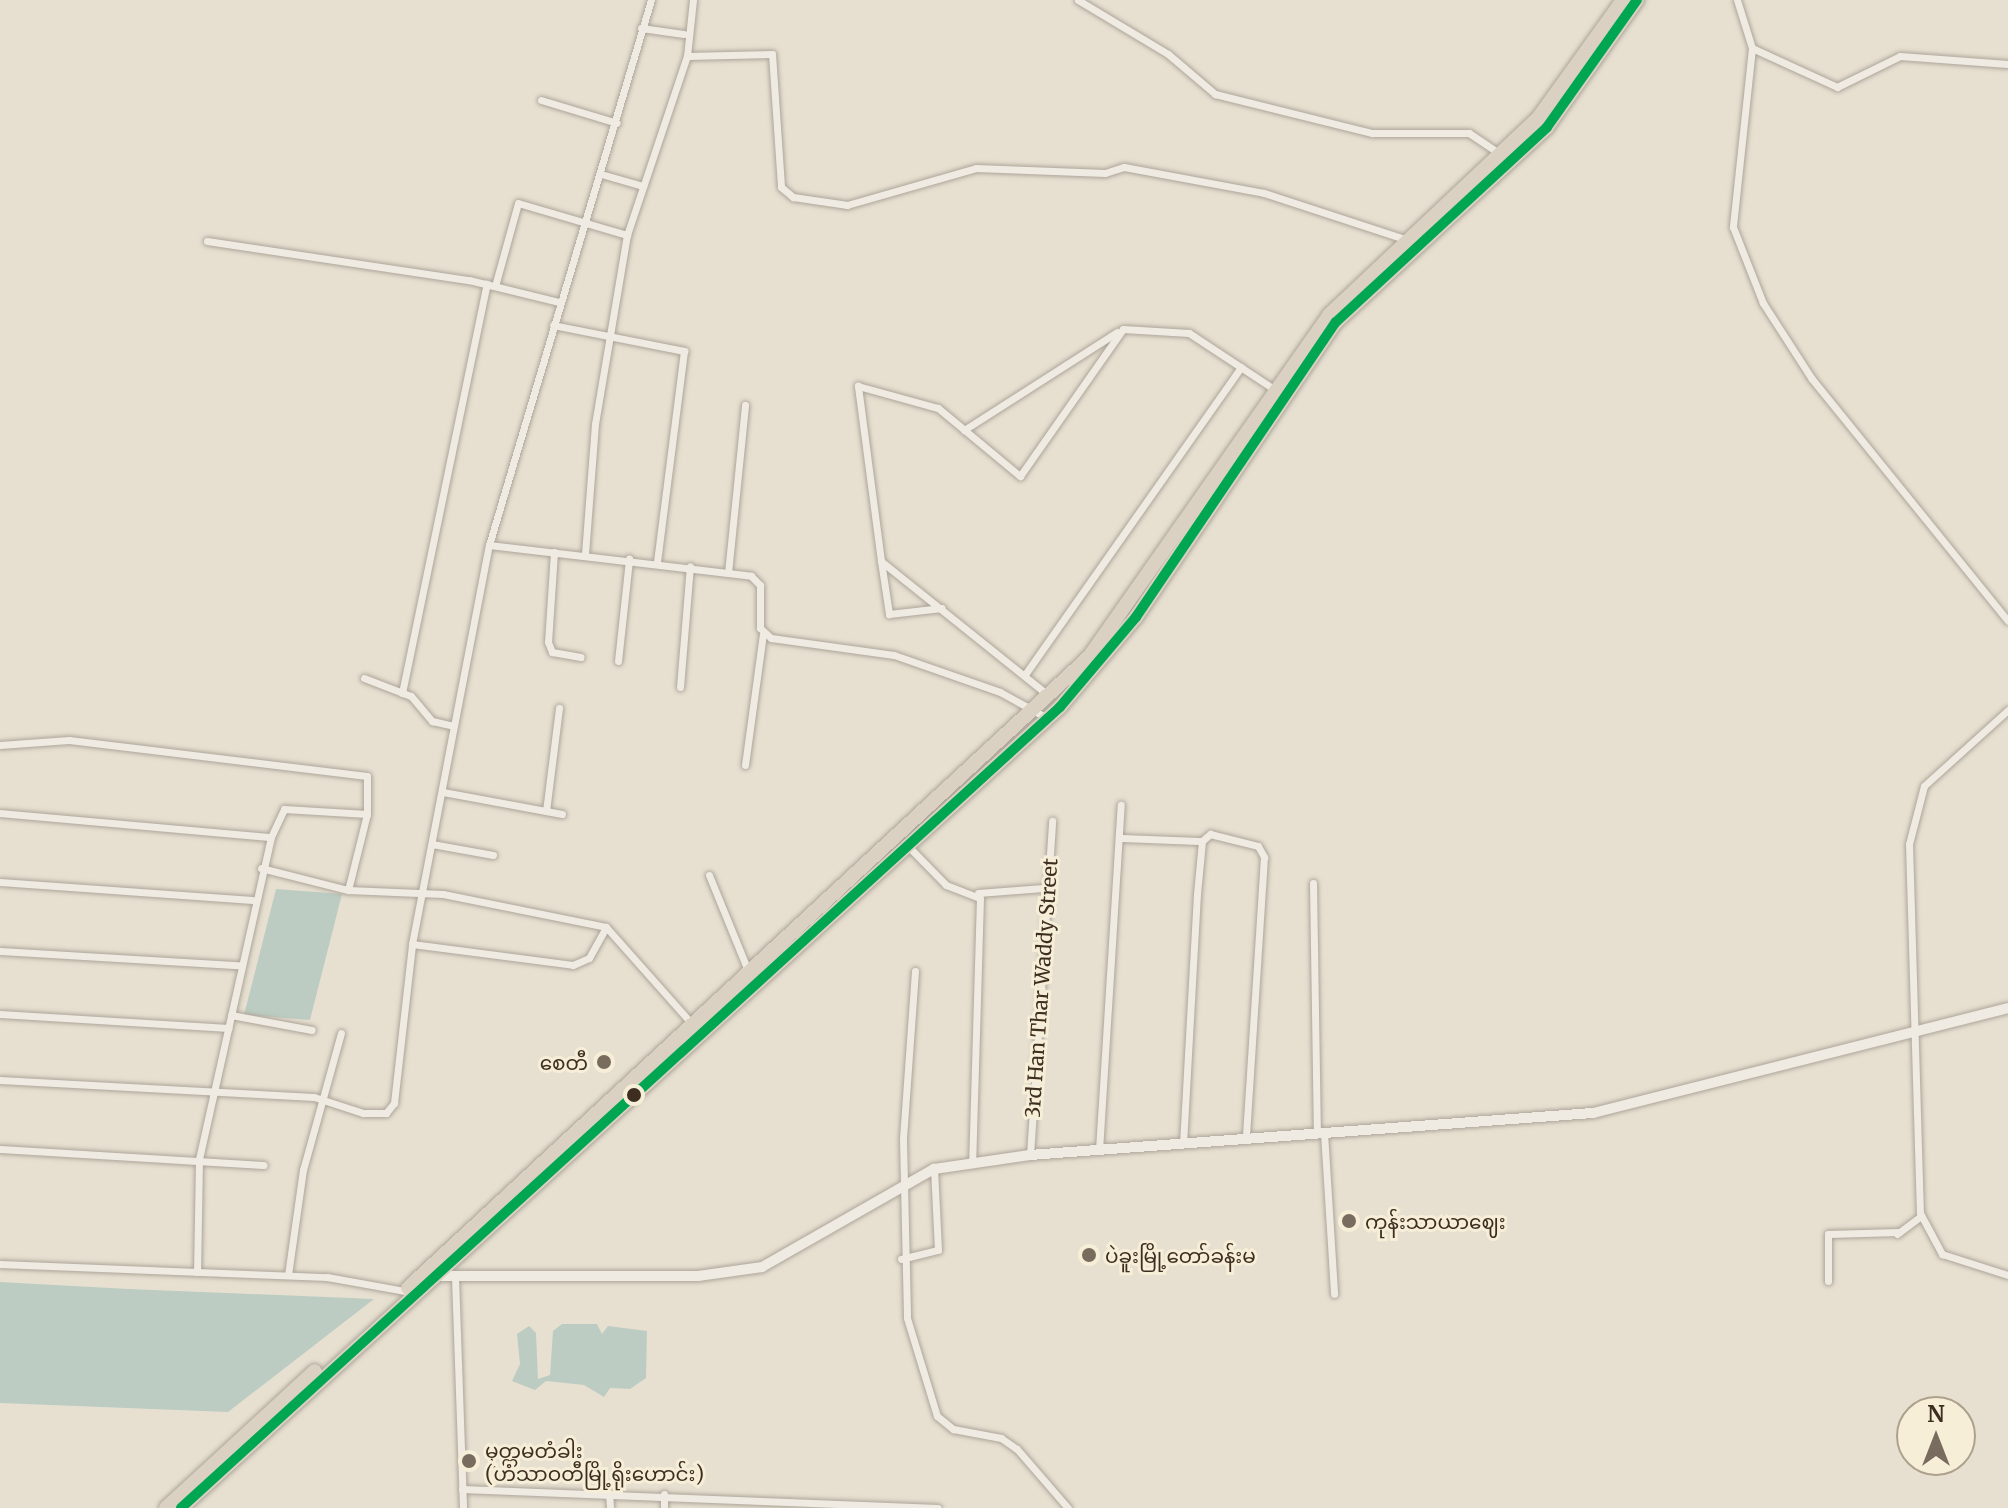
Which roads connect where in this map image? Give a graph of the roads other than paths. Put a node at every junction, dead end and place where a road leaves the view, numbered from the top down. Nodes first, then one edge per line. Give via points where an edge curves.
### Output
1 (651, 0) edge
2 (693, 0) edge
3 (1078, 0) edge
4 (1623, 0) edge
5 (1637, 0) edge
6 (1737, 0) edge
7 (641, 28) junction
8 (684, 34) junction
9 (1752, 48) junction
10 (687, 56) junction
11 (2008, 64) edge
12 (541, 100) dead end
13 (617, 123) junction
14 (1506, 159) junction
15 (601, 174) junction
16 (643, 186) junction
17 (587, 220) junction
18 (627, 235) junction
19 (1405, 239) junction
20 (207, 241) dead end
21 (491, 285) junction
22 (559, 302) junction
23 (553, 325) junction
24 (1123, 329) junction
25 (613, 336) junction
26 (1241, 367) junction
27 (1278, 391) junction
28 (745, 405) dead end
29 (964, 430) junction
30 (489, 545) junction
31 (554, 552) junction
32 (585, 554) junction
33 (629, 559) junction
34 (657, 561) junction
35 (881, 561) junction
36 (690, 566) junction
37 (728, 573) junction
38 (943, 607) junction
39 (2008, 621) edge
40 (763, 634) junction
41 (581, 657) dead end
42 (618, 661) dead end
43 (1026, 673) junction
44 (364, 678) dead end
45 (680, 687) dead end
46 (402, 693) junction
47 (1050, 696) junction
48 (559, 708) dead end
49 (2008, 710) edge
50 (1041, 714) junction
51 (453, 726) junction
52 (0, 745) edge
53 (745, 765) dead end
54 (443, 792) junction
55 (1121, 805) dead end
56 (546, 811) junction
57 (0, 813) edge
58 (367, 814) junction
59 (562, 814) dead end
60 (1052, 821) dead end
61 (271, 837) junction
62 (1119, 838) junction
63 (1202, 841) junction
64 (904, 842) junction
65 (432, 844) junction
66 (493, 855) dead end
67 (261, 868) junction
68 (709, 875) dead end
69 (0, 882) edge
70 (1313, 883) dead end
71 (1043, 888) junction
72 (348, 890) junction
73 (424, 893) junction
74 (978, 893) junction
75 (252, 900) junction
76 (606, 927) junction
77 (412, 944) junction
78 (0, 951) edge
79 (239, 965) junction
80 (915, 971) dead end
81 (750, 976) junction
82 (2008, 1008) edge
83 (0, 1014) edge
84 (231, 1015) junction
85 (694, 1026) junction
86 (229, 1028) junction
87 (312, 1030) dead end
88 (1910, 1030) junction
89 (341, 1033) dead end
90 (0, 1080) edge
91 (214, 1090) junction
92 (327, 1100) junction
93 (1321, 1133) junction
94 (1246, 1139) junction
95 (1183, 1144) junction
96 (0, 1149) edge
97 (1099, 1150) junction
98 (1030, 1155) junction
99 (199, 1160) junction
100 (972, 1162) junction
101 (264, 1165) dead end
102 (934, 1169) junction
103 (904, 1181) junction
104 (1921, 1216) junction
105 (901, 1259) junction
106 (0, 1264) edge
107 (197, 1272) junction
108 (288, 1275) junction
109 (2008, 1275) edge
110 (429, 1276) junction
111 (455, 1277) junction
112 (1828, 1281) dead end
113 (410, 1292) junction
114 (1334, 1294) dead end
115 (462, 1489) junction
116 (609, 1493) junction
117 (664, 1494) junction
118 (720, 1495) junction
119 (884, 1505) edge
120 (778, 1506) edge
121 (909, 1507) edge
122 (166, 1508) edge
123 (181, 1508) edge
124 (463, 1508) edge
125 (610, 1508) edge
126 (664, 1508) edge
127 (720, 1508) edge
128 (938, 1508) edge
129 (1068, 1508) edge

1 - 7 street
2 - 8 street
3 - 14 street via 1168,54 1215,94 1372,133 1469,133
4 - 14 highway via 1574,76
5 - 14 highway via 1582,85
6 - 9 street
7 - 8 street
7 - 13 street
8 - 10 street
9 - 11 street via 1837,87 1900,56
9 - 39 street via 1731,197 1733,227 1763,303 1812,379
10 - 16 street
10 - 19 street via 772,54 781,187 793,197 847,205 976,168 1105,173 1124,167 1264,193
12 - 13 street
13 - 15 street
14 - 19 highway
14 - 27 highway via 1395,262
15 - 16 street
15 - 17 street
16 - 18 street
17 - 18 street
17 - 21 street via 518,203
17 - 22 street
18 - 25 street
19 - 27 highway via 1329,315
20 - 21 street
21 - 22 street
21 - 46 street
22 - 23 street
23 - 25 street
23 - 30 street
24 - 26 street via 1189,333
24 - 29 street
24 - 29 street via 1020,476
25 - 32 street via 595,424
25 - 34 street via 674,345 686,360
26 - 27 street
26 - 43 street
27 - 47 highway via 1128,611
27 - 50 highway via 1136,617
28 - 37 street
29 - 35 street via 938,408 858,386
30 - 31 street
30 - 51 street
31 - 32 street
31 - 41 street via 548,642 552,652
32 - 33 street
33 - 34 street
33 - 42 street
34 - 36 street
35 - 38 street
35 - 38 street via 889,614
36 - 37 street
36 - 45 street
37 - 40 street via 760,585
38 - 43 street
40 - 50 street via 894,655
40 - 53 street
43 - 47 street
44 - 46 street
46 - 51 street via 432,721
47 - 50 highway
48 - 56 street
49 - 88 street via 1942,764 1914,810
50 - 64 highway
51 - 54 street
52 - 58 street via 69,740 367,776
54 - 56 street
54 - 65 street
55 - 62 street
56 - 59 street
57 - 61 street
58 - 61 street via 284,809
58 - 72 street
60 - 71 street, 3rd Han Thar Waddy Street
61 - 67 street
62 - 63 street
62 - 97 street
63 - 94 street via 1227,834 1258,846 1264,857
63 - 95 street
64 - 74 street via 946,885
64 - 81 highway
64 - 110 highway
65 - 66 street
65 - 73 street
67 - 72 street
67 - 75 street
68 - 81 street
69 - 75 street
70 - 93 street
71 - 74 street
71 - 98 street, 3rd Han Thar Waddy Street
72 - 73 street
73 - 76 street
73 - 77 street
74 - 100 street
75 - 79 street
76 - 77 street via 589,958 573,965
76 - 85 street
77 - 92 street via 394,1103 386,1113 363,1113
78 - 79 street
79 - 84 street
80 - 103 street
81 - 85 highway
82 - 88 street
83 - 86 street
84 - 86 street
84 - 87 street
85 - 110 highway
86 - 91 street
88 - 93 street via 1593,1113
88 - 104 street
89 - 92 street
90 - 91 street
91 - 92 street
91 - 99 street
92 - 108 street via 303,1170
93 - 94 street
93 - 114 street
94 - 95 street
95 - 97 street
96 - 99 street
97 - 98 street
98 - 100 street
99 - 101 street
99 - 107 street
100 - 102 street
102 - 103 street
102 - 105 street via 938,1250
103 - 105 street
103 - 111 street via 762,1267 698,1276
104 - 109 street via 1942,1254
104 - 112 street via 1898,1234 1828,1234
105 - 129 street via 907,1318 937,1416 953,1429 1009,1443
106 - 107 street
107 - 108 street
108 - 113 street
110 - 111 street
110 - 113 highway
111 - 115 street
113 - 122 highway
113 - 123 highway
115 - 116 street
115 - 124 street
116 - 117 street
116 - 125 street
117 - 118 street
117 - 126 street
118 - 120 street
118 - 127 street
119 - 120 street
119 - 121 street
121 - 128 street

